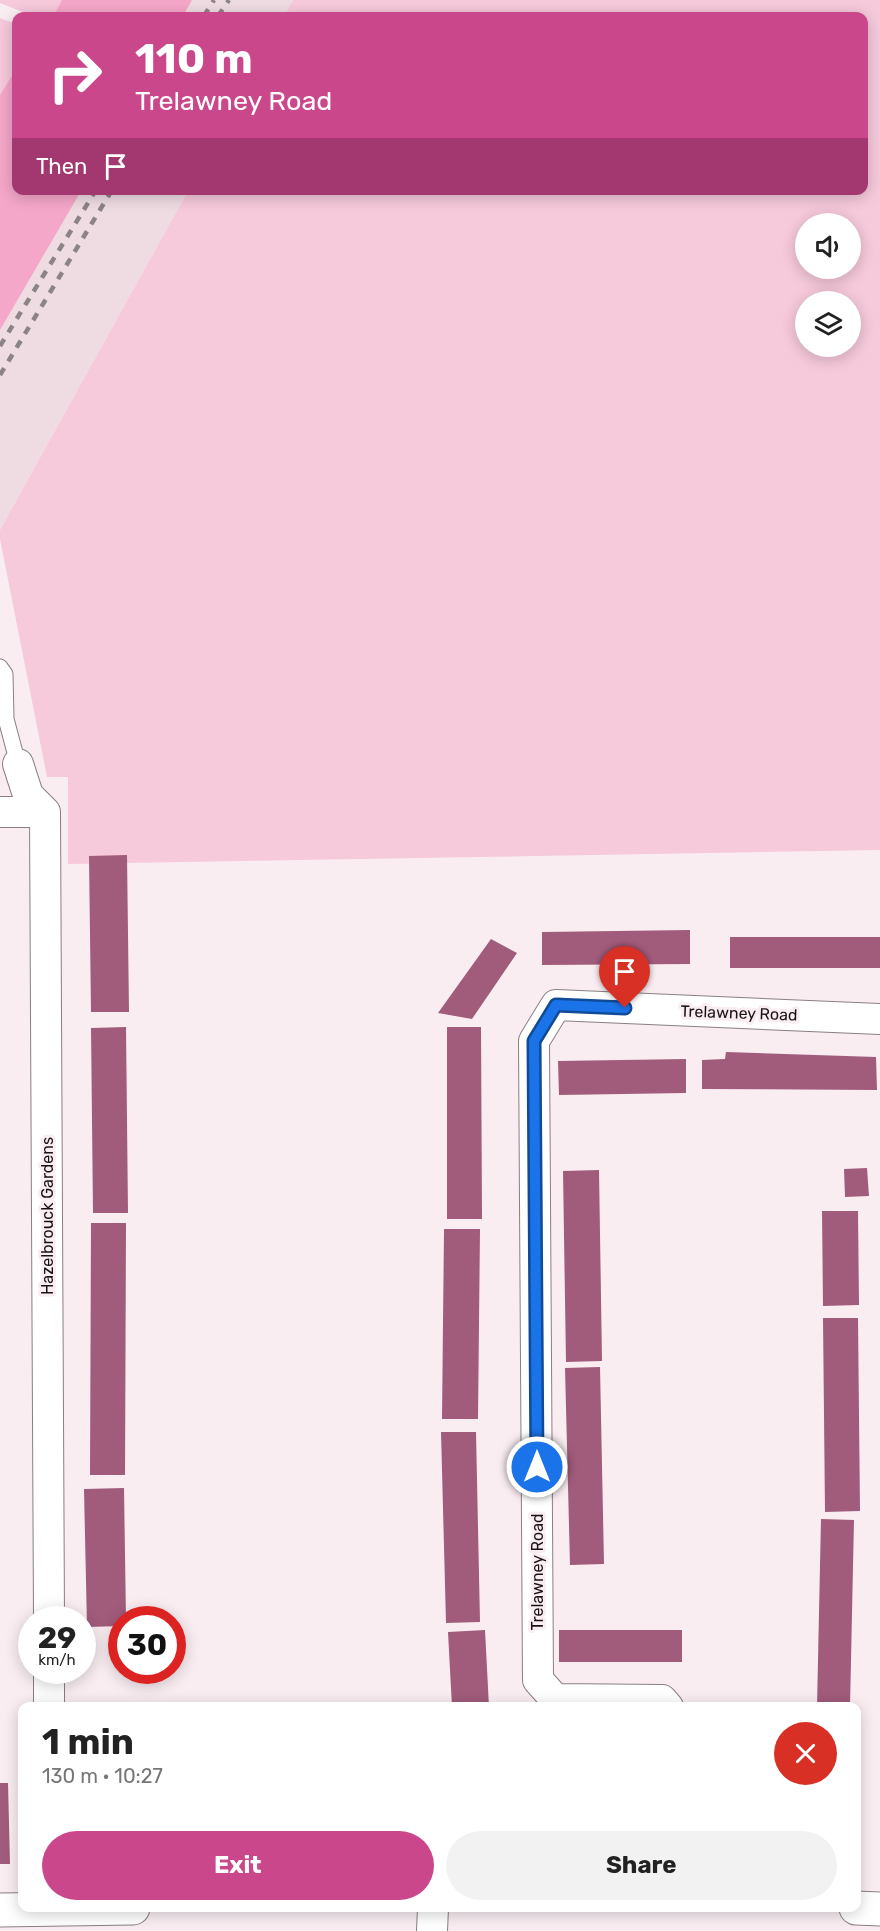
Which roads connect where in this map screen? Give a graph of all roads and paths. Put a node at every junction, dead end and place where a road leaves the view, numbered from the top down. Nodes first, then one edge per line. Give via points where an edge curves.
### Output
1 (0, 667) edge
2 (18, 764) joint
3 (0, 812) edge
4 (45, 812) junction
5 (880, 1019) edge
6 (49, 1606) edge
7 (49, 1684) edge
8 (49, 1702) edge
9 (664, 1702) edge
10 (861, 1908) edge
11 (880, 1909) edge
12 (0, 1910) edge
13 (18, 1910) edge
14 (433, 1912) edge
15 (432, 1931) edge

1 - 2 lane via 5,674 6,719
2 - 4 street via 28,795
3 - 4 street
4 - 6 street, Hazelbrouck Gardens
5 - 9 street, Trelawney Road via 556,1005 534,1041 538,1680 555,1699
7 - 8 street
10 - 11 street
12 - 13 street
14 - 15 street

